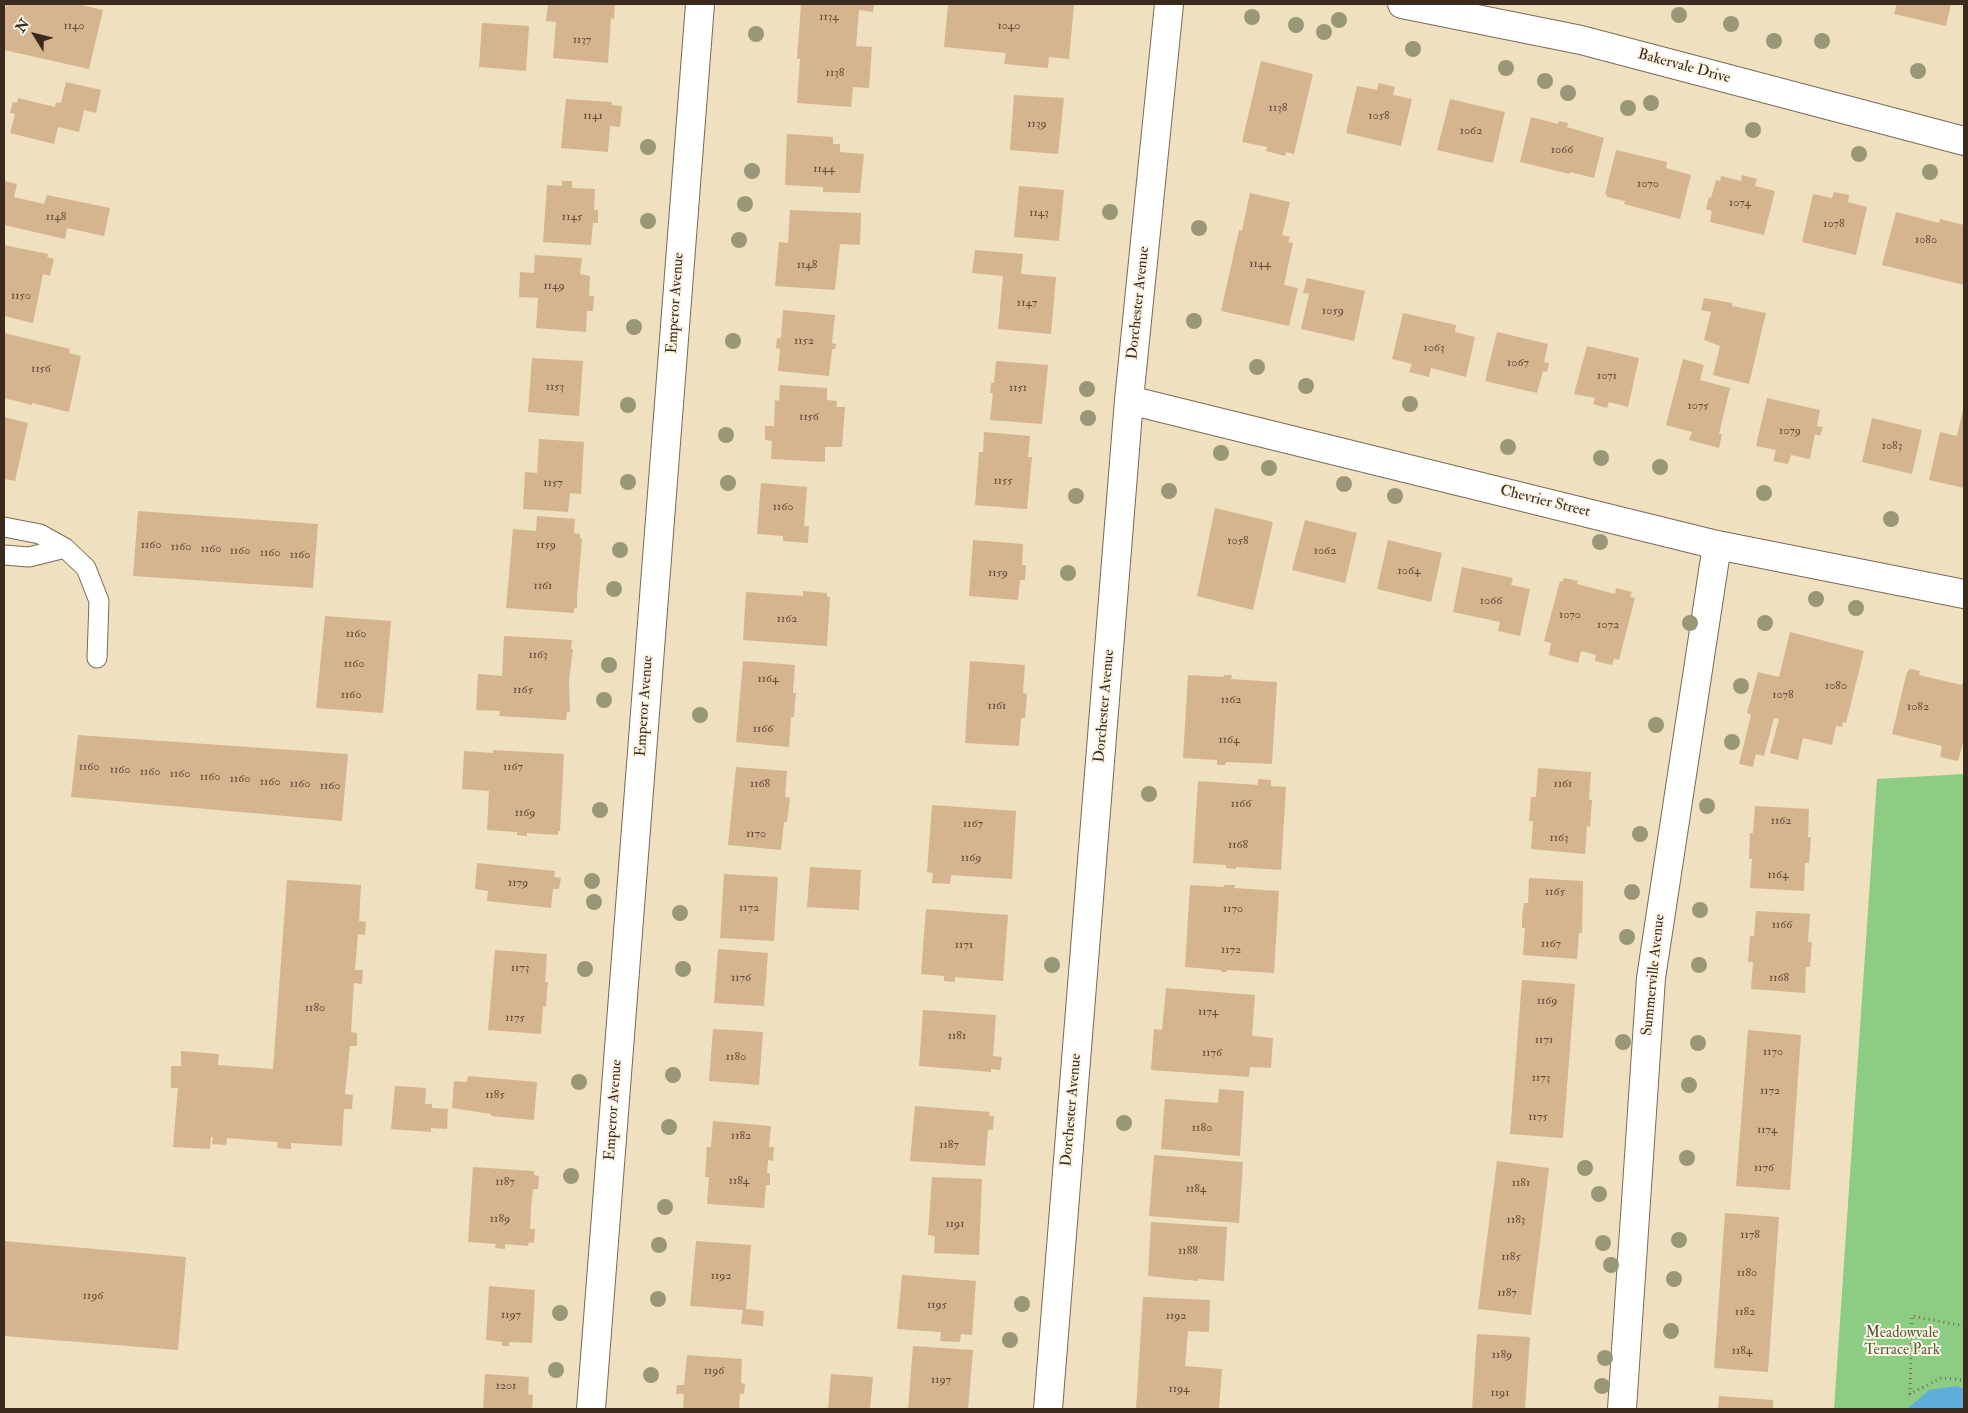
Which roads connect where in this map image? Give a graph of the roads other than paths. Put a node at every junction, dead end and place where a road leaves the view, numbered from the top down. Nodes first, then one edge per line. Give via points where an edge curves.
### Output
1 (700, 4) edge
2 (1169, 4) edge
3 (1402, 4) edge
4 (1964, 141) edge
5 (1129, 400) junction
6 (4, 527) edge
7 (1717, 544) junction
8 (65, 548) junction
9 (4, 555) edge
10 (1964, 594) edge
11 (97, 658) dead end
12 (591, 1409) edge
13 (1048, 1409) edge
14 (1622, 1409) edge

1 - 12 street, Emperor Avenue
2 - 5 street, Dorchester Avenue
3 - 4 street, Bakervale Drive via 1581,40
5 - 7 street, Chevrier Street
5 - 13 street, Dorchester Avenue
6 - 8 lane via 40,534
7 - 10 street, Chevrier Street
7 - 14 street, Summerville Avenue via 1651,978
8 - 9 lane via 29,557
8 - 11 lane via 86,568 99,601

